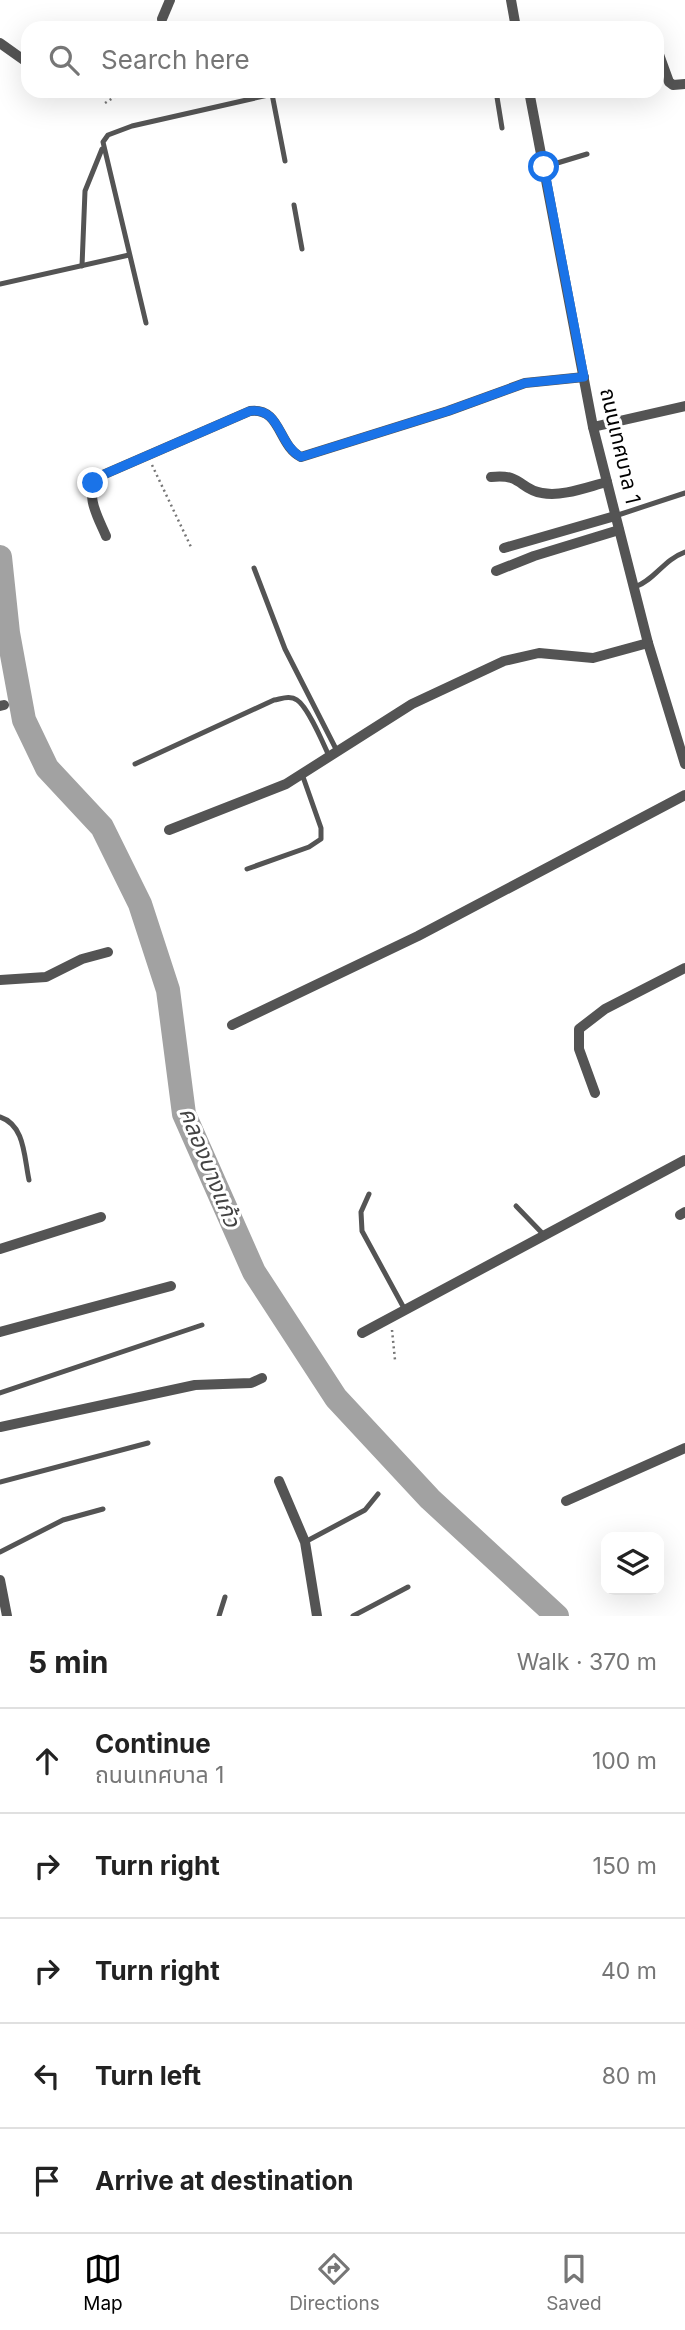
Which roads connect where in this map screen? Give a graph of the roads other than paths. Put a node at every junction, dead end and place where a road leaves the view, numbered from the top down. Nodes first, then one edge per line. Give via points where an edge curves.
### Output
1 (170, 0) edge
2 (510, 0) edge
3 (162, 19) dead end
4 (514, 21) edge
5 (0, 43) edge
6 (21, 58) edge
7 (664, 68) edge
8 (685, 83) edge
9 (254, 98) edge
10 (273, 98) edge
11 (497, 98) edge
12 (530, 98) edge
13 (502, 128) dead end
14 (102, 149) junction
15 (587, 155) dead end
16 (285, 161) dead end
17 (544, 167) junction
18 (294, 205) dead end
19 (302, 249) dead end
20 (129, 255) junction
21 (82, 266) junction
22 (0, 285) edge
23 (146, 323) dead end
24 (584, 377) junction
25 (685, 406) edge
26 (593, 427) junction
27 (491, 477) dead end
28 (607, 482) junction
29 (685, 494) edge
30 (615, 516) junction
31 (619, 530) junction
32 (106, 536) dead end
33 (504, 548) dead end
34 (685, 552) edge
35 (254, 568) dead end
36 (496, 571) dead end
37 (634, 587) junction
38 (648, 643) junction
39 (683, 748) edge
40 (333, 753) junction
41 (135, 764) dead end
42 (685, 764) edge
43 (302, 774) junction
44 (685, 795) edge
45 (169, 830) dead end
46 (247, 869) dead end
47 (108, 952) dead end
48 (685, 968) edge
49 (0, 980) edge
50 (232, 1025) dead end
51 (595, 1093) dead end
52 (0, 1117) edge
53 (685, 1160) edge
54 (29, 1180) dead end
55 (369, 1194) dead end
56 (516, 1206) dead end
57 (101, 1217) dead end
58 (544, 1235) junction
59 (0, 1249) edge
60 (171, 1286) dead end
61 (405, 1310) junction
62 (202, 1325) dead end
63 (0, 1332) edge
64 (362, 1333) dead end
65 (262, 1378) dead end
66 (0, 1393) edge
67 (0, 1427) edge
68 (148, 1443) dead end
69 (685, 1448) edge
70 (279, 1481) dead end
71 (0, 1482) edge
72 (378, 1494) dead end
73 (566, 1501) dead end
74 (103, 1508) dead end
75 (305, 1542) junction
76 (0, 1552) edge
77 (0, 1580) edge
78 (408, 1587) dead end
79 (225, 1597) dead end
80 (7, 1616) edge
81 (219, 1616) edge
82 (317, 1616) edge
83 (353, 1616) edge

1 - 3 street
2 - 4 street
5 - 6 street
7 - 8 street via 673,85
9 - 14 lane via 132,126 108,135
10 - 16 lane
11 - 13 lane
12 - 17 street, ถนนเทศบาล 1
14 - 20 lane
14 - 21 lane via 85,191
15 - 17 lane
17 - 24 street, ถนนเทศบาล 1
18 - 19 lane
20 - 21 lane
20 - 23 lane
21 - 22 lane
24 - 26 street, ถนนเทศบาล 1
24 - 32 street via 525,383 301,457 293,453 271,415 250,411 98,477 92,500
25 - 26 street
26 - 28 street, ถนนเทศบาล 1
27 - 28 street via 514,477 538,493
28 - 30 street, ถนนเทศบาล 1
29 - 30 lane
30 - 31 street, ถนนเทศบาล 1
30 - 33 street
31 - 36 street
31 - 37 street, ถนนเทศบาล 1
34 - 37 lane via 664,562 646,583
35 - 40 lane
37 - 38 street, ถนนเทศบาล 1
38 - 39 street, ถนนเทศบาล 1
38 - 40 street via 593,658 539,653 504,662 412,704
39 - 42 street, ถนนเทศบาล 1
40 - 41 lane via 298,700 288,697
40 - 43 street
43 - 45 street
43 - 46 lane via 321,839
44 - 50 street via 418,936
47 - 49 street via 46,977
48 - 51 street via 606,1009 579,1029 579,1049
52 - 54 lane via 17,1128
53 - 58 street
55 - 61 lane via 361,1212 362,1231
56 - 58 lane
57 - 59 street
58 - 61 street
60 - 63 street
61 - 64 street
62 - 66 lane
65 - 67 street via 251,1383 195,1385
68 - 71 lane
69 - 73 street
70 - 75 street
72 - 75 lane via 365,1510
74 - 76 lane via 56,1523
75 - 82 street
77 - 80 street
78 - 83 lane
79 - 81 lane

